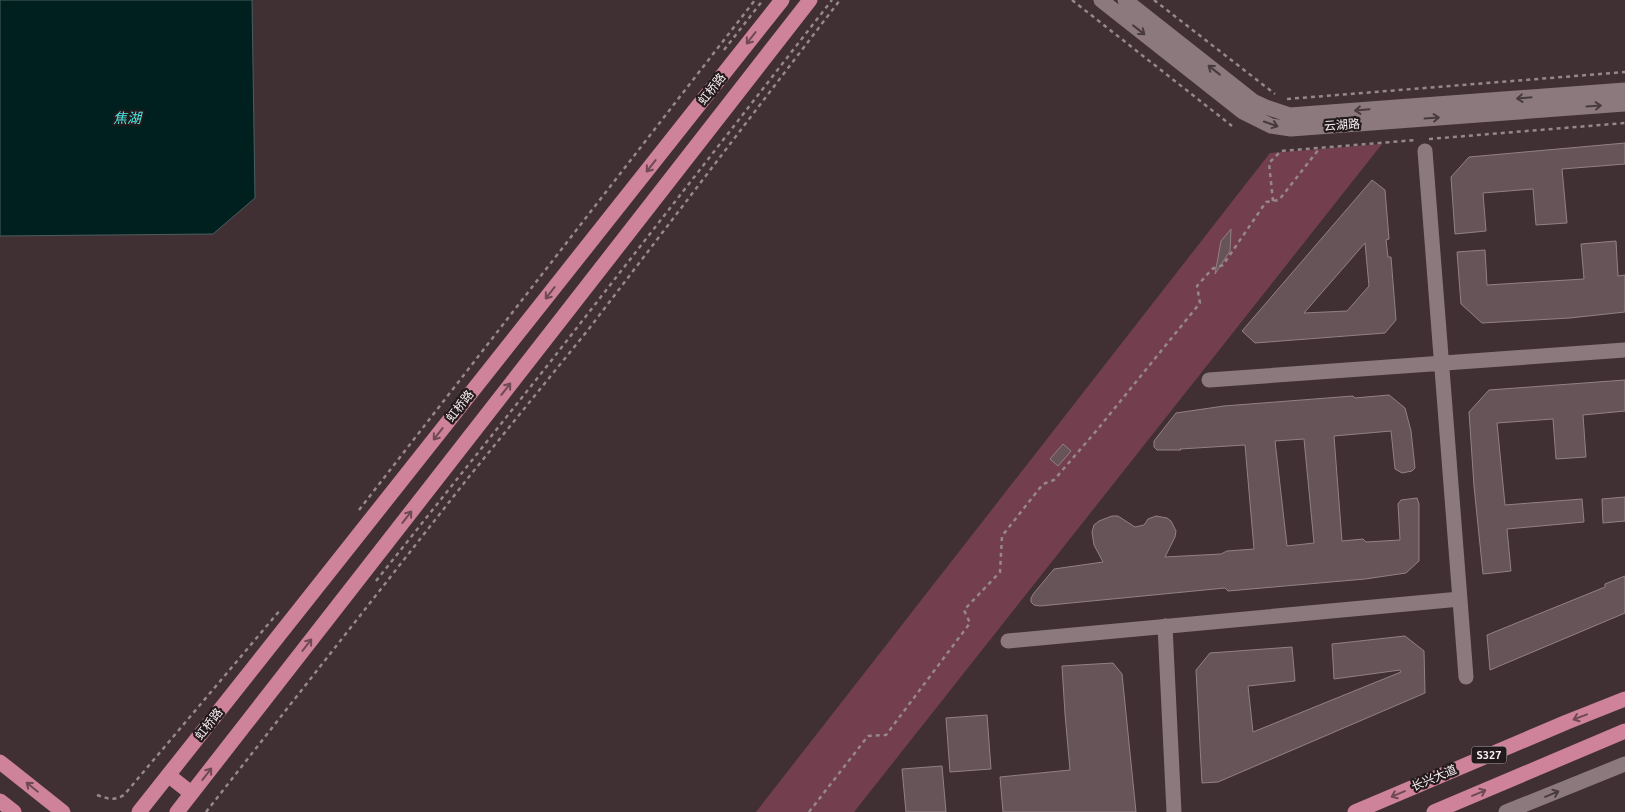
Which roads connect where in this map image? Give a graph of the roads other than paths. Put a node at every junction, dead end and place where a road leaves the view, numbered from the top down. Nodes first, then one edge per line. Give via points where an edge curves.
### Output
1 (782, 0) edge
2 (810, 0) edge
3 (1101, 0) edge
4 (1126, 0) edge
5 (1625, 90) edge
6 (1625, 104) edge
7 (1425, 151) dead end
8 (1625, 350) edge
9 (1442, 363) junction
10 (1209, 380) dead end
11 (1460, 599) junction
12 (1165, 626) junction
13 (1008, 641) dead end
14 (1466, 677) dead end
15 (1625, 699) edge
16 (1625, 731) edge
17 (0, 762) edge
18 (1625, 764) edge
19 (168, 775) junction
20 (191, 793) junction
21 (0, 802) edge
22 (14, 812) edge
23 (63, 812) edge
24 (139, 812) edge
25 (177, 812) edge
26 (1174, 812) edge
27 (1355, 812) edge
28 (1434, 812) edge
29 (1506, 812) edge

1 -> 19 main road, 虹桥路
20 -> 2 main road, 虹桥路
3 -> 6 street, 云湖路 via 1243,112 1272,126 1291,129
5 -> 4 street, 云湖路 via 1290,116 1253,101
7 - 9 street
8 - 9 street
9 - 10 street
9 - 11 street
11 - 12 street
11 - 14 street
12 - 13 street
12 - 26 street
15 -> 27 main road, 长兴大道 / S327
28 -> 16 main road, S327
23 -> 17 main road
29 -> 18 street
19 - 20 main road
19 - 24 main road, 虹桥路
20 - 25 main road, 虹桥路
21 - 22 main road

